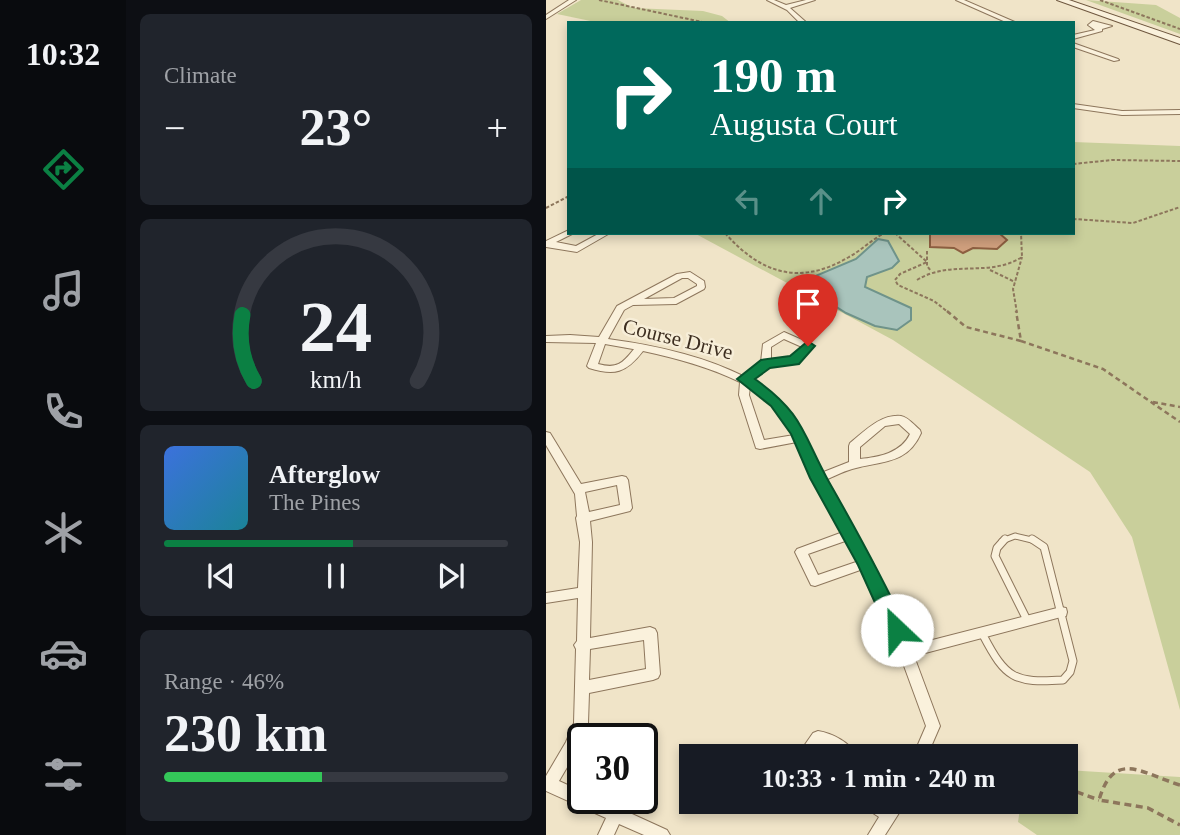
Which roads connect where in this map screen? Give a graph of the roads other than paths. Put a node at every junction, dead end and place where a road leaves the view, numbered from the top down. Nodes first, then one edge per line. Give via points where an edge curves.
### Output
1 (573, 0) edge
2 (770, 0) edge
3 (812, 0) edge
4 (959, 0) edge
5 (1061, 0) edge
6 (786, 7) junction
7 (546, 17) edge
8 (802, 21) edge
9 (1009, 21) edge
10 (1108, 24) junction
11 (1075, 36) edge
12 (1075, 36) edge
13 (1180, 41) edge
14 (1075, 46) edge
15 (1116, 60) dead end
16 (1075, 106) edge
17 (1180, 112) edge
18 (567, 233) edge
19 (602, 235) edge
20 (547, 244) edge
21 (632, 302) junction
22 (546, 339) edge
23 (601, 342) junction
24 (639, 349) junction
25 (766, 363) dead end
26 (745, 379) junction
27 (546, 436) edge
28 (801, 437) junction
29 (552, 455) edge
30 (855, 464) junction
31 (819, 478) junction
32 (578, 489) junction
33 (582, 518) junction
34 (850, 534) junction
35 (867, 564) junction
36 (584, 592) junction
37 (546, 598) edge
38 (1061, 612) junction
39 (1028, 623) junction
40 (983, 635) junction
41 (582, 645) junction
42 (907, 652) junction
43 (581, 688) junction
44 (813, 744) edge
45 (834, 744) edge
46 (925, 744) edge
47 (547, 784) edge
48 (567, 793) edge
49 (617, 814) joint
50 (890, 814) edge
51 (606, 835) edge
52 (662, 835) edge
53 (876, 835) edge

1 - 7 street
2 - 6 street
3 - 6 street
4 - 9 street
5 - 10 street
6 - 8 street
10 - 11 street via 1095,22
10 - 12 street
10 - 13 street
14 - 15 street
16 - 17 street via 1122,113
18 - 20 street
19 - 20 street via 577,249
21 - 21 street via 680,276 690,275 701,283 676,302
21 - 23 street via 620,308
22 - 23 street, Course Drive
23 - 24 street, Course Drive
23 - 24 street via 592,366 604,370 625,367
24 - 26 street, Course Drive via 717,367
25 - 26 street
26 - 28 street, Course Drive via 776,402
26 - 28 street via 744,395 760,445
27 - 29 street
28 - 31 street, Course Drive
29 - 32 street
30 - 30 street via 854,446 882,423 901,420 916,433 910,444 887,459
30 - 31 street
31 - 34 street, Course Drive
32 - 33 street
32 - 33 street via 622,480 626,508
33 - 36 street
34 - 35 street, Course Drive
34 - 35 street via 801,552 815,581
35 - 42 street, Course Drive
36 - 37 street
36 - 41 street
38 - 39 street
38 - 39 lane via 1044,547 1032,536 1016,535 1000,542 995,556
38 - 40 lane via 1073,662 1063,680 1022,683 1012,678 997,663
39 - 40 street
40 - 42 street
41 - 43 street
41 - 43 street via 650,633 653,674
42 - 46 street, Course Drive via 933,726
43 - 47 street via 578,732
44 - 45 street via 818,738
47 - 48 street
49 - 51 street
49 - 52 street
50 - 53 street

